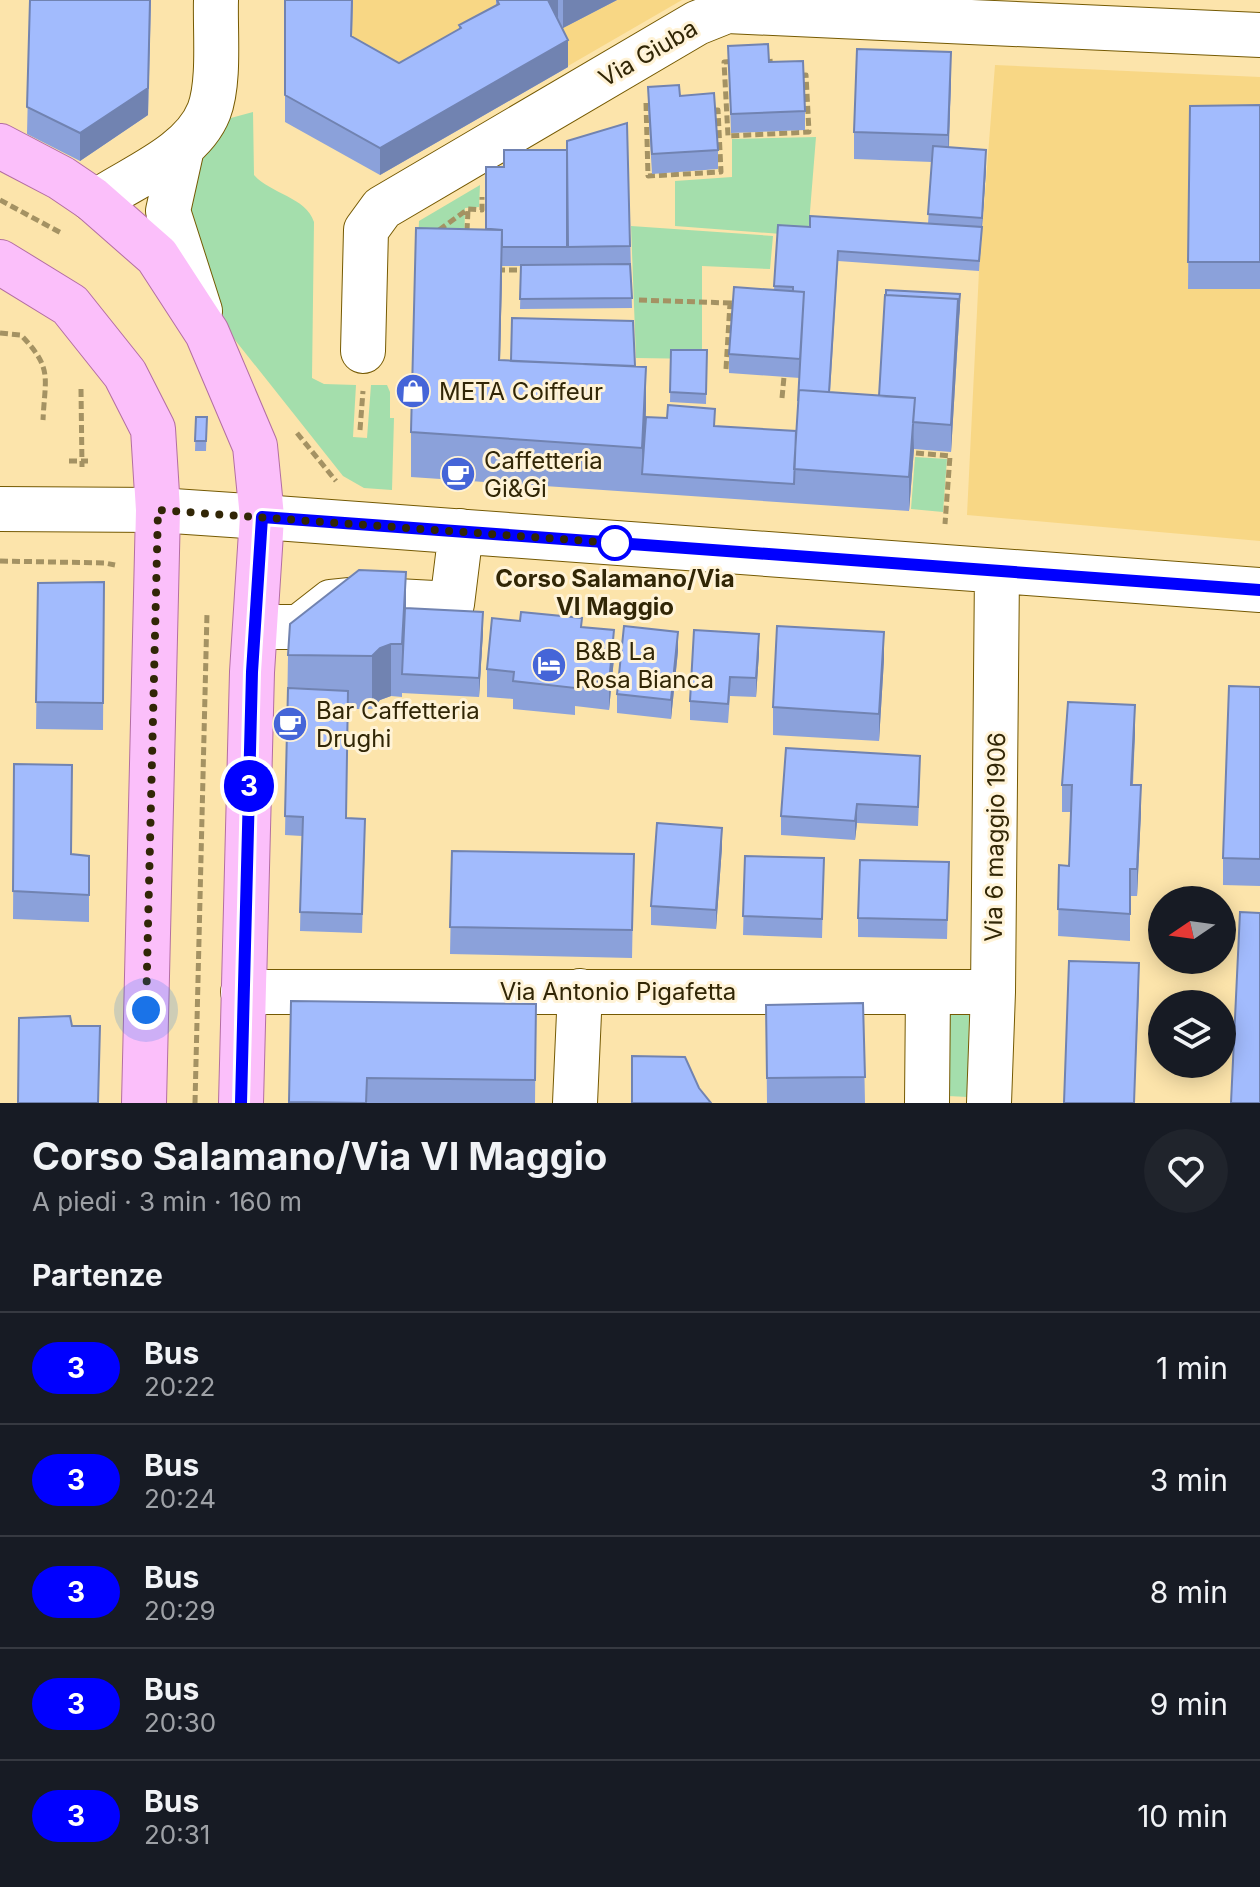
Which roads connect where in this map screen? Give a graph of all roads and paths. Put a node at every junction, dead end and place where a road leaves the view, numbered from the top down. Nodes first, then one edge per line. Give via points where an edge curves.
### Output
1 (216, 0) edge
2 (756, 6) edge
3 (1260, 35) edge
4 (658, 102) edge
5 (706, 111) edge
6 (728, 136) joint
7 (0, 146) edge
8 (182, 148) junction
9 (92, 199) junction
10 (468, 209) dead end
11 (467, 231) junction
12 (477, 231) edge
13 (467, 242) edge
14 (0, 262) edge
15 (482, 270) edge
16 (537, 270) edge
17 (639, 300) dead end
18 (730, 303) junction
19 (742, 304) edge
20 (0, 333) edge
21 (207, 333) junction
22 (363, 368) joint
23 (726, 369) edge
24 (784, 377) edge
25 (81, 379) dead end
26 (782, 398) dead end
27 (43, 420) dead end
28 (360, 430) dead end
29 (297, 432) dead end
30 (916, 453) edge
31 (69, 461) dead end
32 (85, 461) junction
33 (344, 487) dead end
34 (0, 509) edge
35 (85, 510) junction
36 (158, 510) junction
37 (262, 517) junction
38 (945, 524) dead end
39 (461, 531) junction
40 (0, 561) edge
41 (997, 571) junction
42 (1260, 590) edge
43 (207, 613) dead end
44 (256, 627) junction
45 (580, 991) junction
46 (243, 992) junction
47 (928, 992) junction
48 (993, 992) junction
49 (144, 1103) edge
50 (195, 1103) edge
51 (241, 1103) edge
52 (575, 1103) edge
53 (927, 1103) edge
54 (989, 1103) edge

1 - 8 street via 209,111
2 - 3 street, Via Giuba
2 - 22 street, Via Giuba via 697,23 382,208 366,230
4 - 5 path via 645,103 648,176 721,172 718,110
6 - 6 path via 809,132 806,75 771,77 770,59 724,62
7 - 9 main road
8 - 9 street
8 - 21 street via 168,211
9 - 21 main road via 157,256
10 - 11 path
11 - 12 path
11 - 13 path
14 - 36 main road via 70,305 125,374 153,429
15 - 16 path
17 - 18 path
18 - 19 path
18 - 23 path
20 - 27 path via 21,335 41,357 46,372
21 - 37 main road via 255,446
22 - 28 path
24 - 26 path
25 - 32 path
29 - 33 path
30 - 38 path via 950,456
31 - 32 path
32 - 35 path
34 - 35 street
35 - 36 street
35 - 40 path via 89,543 105,563
36 - 37 street
36 - 49 main road
37 - 39 street
37 - 44 main road
39 - 41 street
39 - 44 street via 452,604 345,600 331,602 299,627
41 - 42 street
41 - 48 street, Via 6 maggio 1906
43 - 50 path
44 - 46 main road
45 - 46 street, Via Antonio Pigafetta
45 - 47 street, Via Antonio Pigafetta
45 - 52 street
46 - 51 main road
47 - 48 street, Via Antonio Pigafetta
47 - 53 street
48 - 54 street, Via 6 maggio 1906

